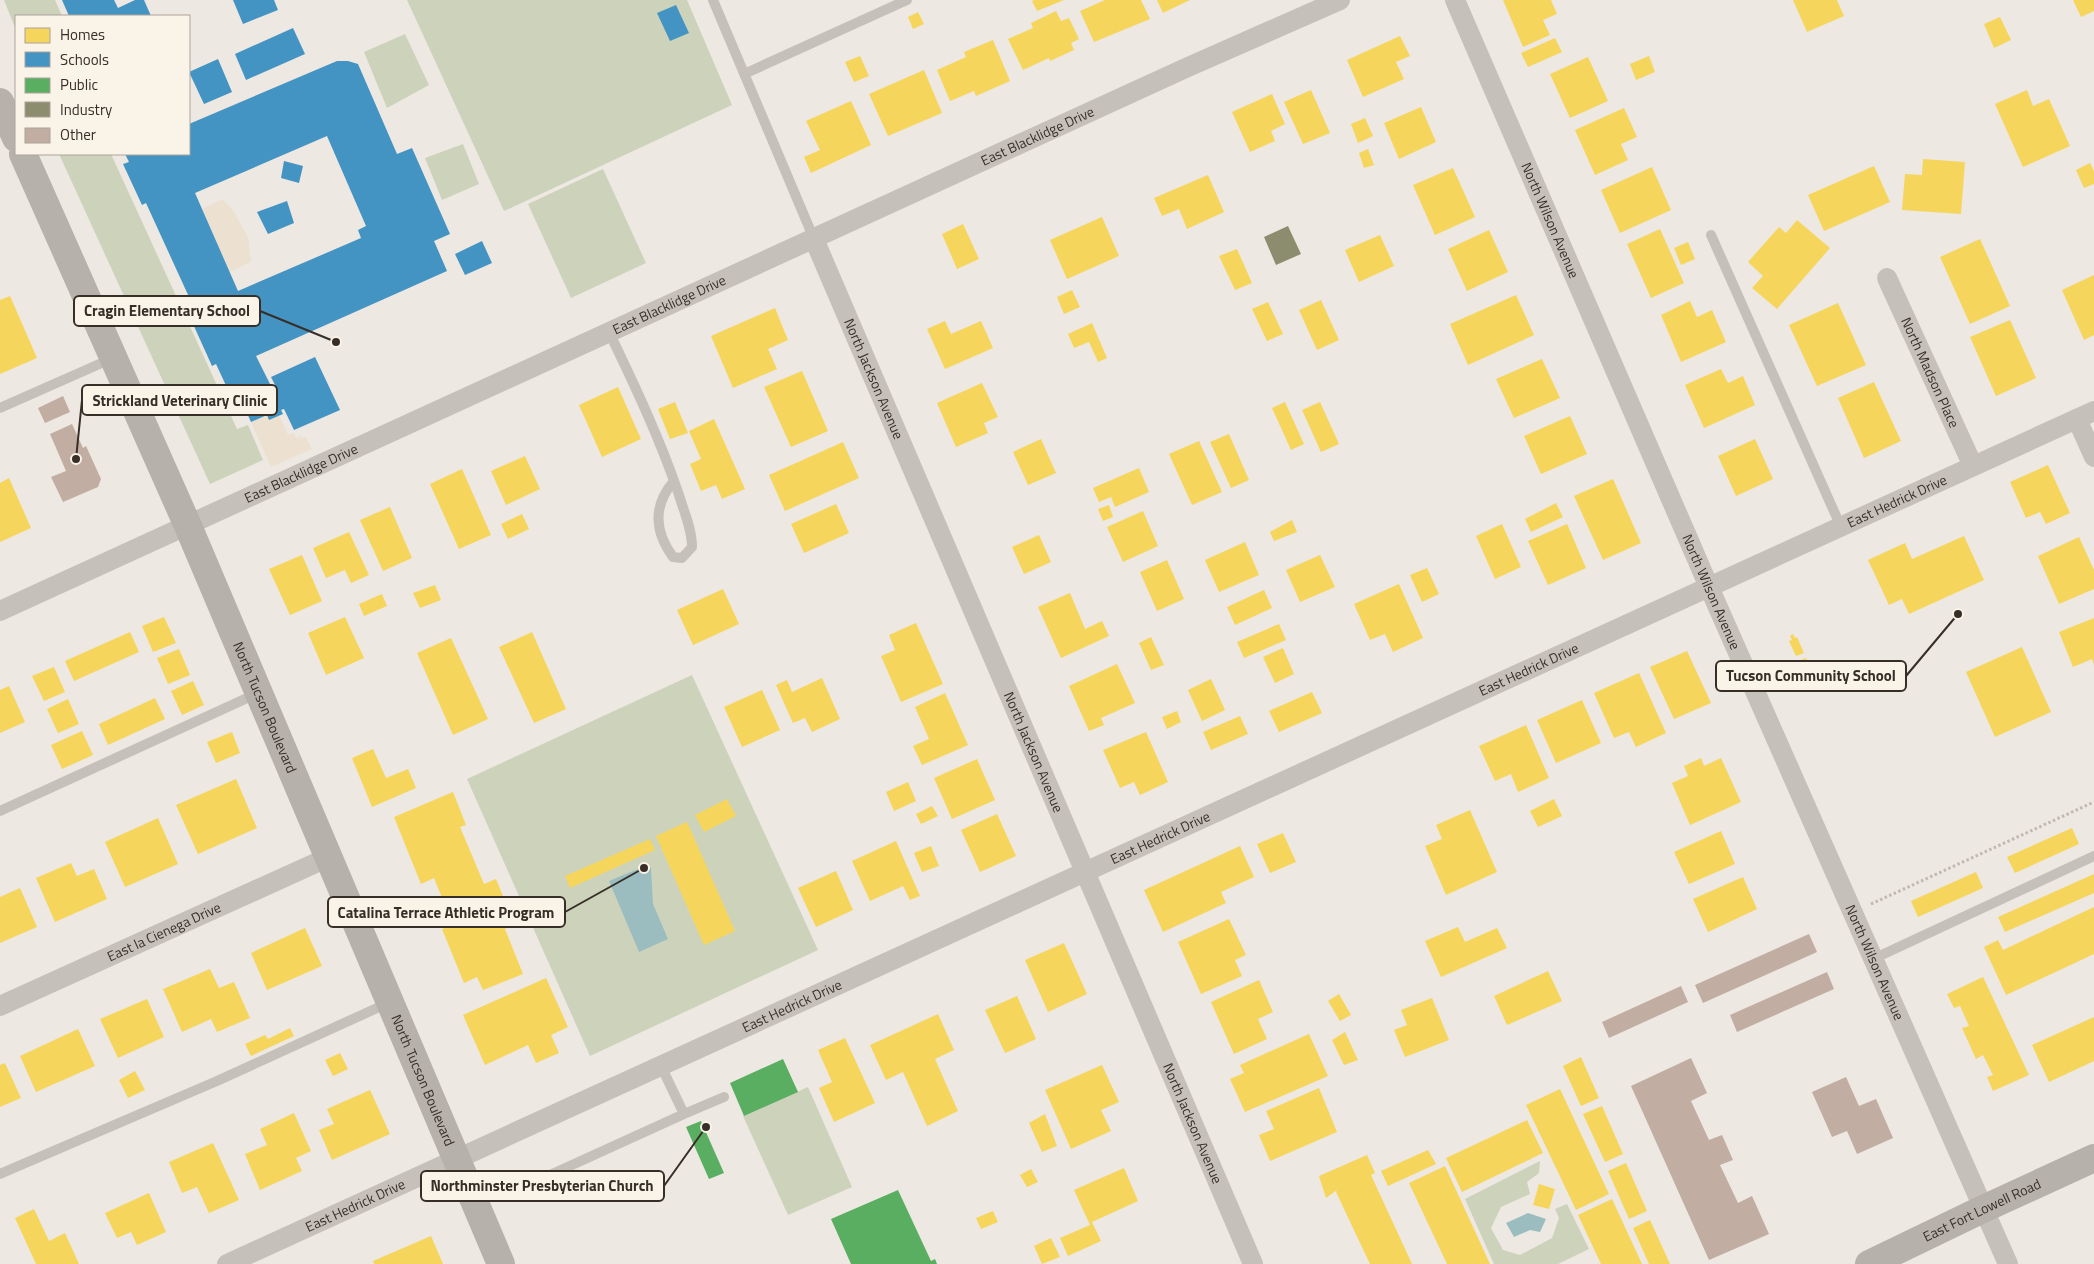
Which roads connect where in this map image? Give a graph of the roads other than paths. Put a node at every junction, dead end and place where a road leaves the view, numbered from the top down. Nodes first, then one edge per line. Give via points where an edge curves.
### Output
1 (713, 0) edge
2 (907, 0) edge
3 (1340, 0) edge
4 (1455, 0) edge
5 (744, 74) junction
6 (0, 102) edge
7 (15, 136) edge
8 (23, 155) edge
9 (1711, 235) dead end
10 (814, 239) junction
11 (1887, 278) dead end
12 (609, 332) junction
13 (113, 358) junction
14 (0, 408) edge
15 (2085, 415) edge
16 (2094, 458) edge
17 (1973, 466) junction
18 (674, 481) junction
19 (188, 526) junction
20 (1840, 527) junction
21 (1709, 587) junction
22 (0, 611) edge
23 (258, 693) junction
24 (0, 811) edge
25 (2094, 856) edge
26 (329, 858) junction
27 (1084, 872) junction
28 (1873, 959) junction
29 (389, 1002) junction
30 (0, 1006) edge
31 (661, 1066) junction
32 (724, 1097) dead end
33 (684, 1114) junction
34 (2094, 1158) edge
35 (456, 1160) junction
36 (0, 1174) edge
37 (550, 1175) dead end
38 (1983, 1209) junction
39 (227, 1264) edge
40 (501, 1264) edge
41 (1253, 1264) edge
42 (1869, 1264) edge
43 (2008, 1264) edge

1 - 5 lane
2 - 5 lane
3 - 10 street, East Blacklidge Drive
4 - 21 street, North Wilson Avenue
5 - 10 lane
6 - 7 main road
8 - 13 main road, North Tucson Boulevard
9 - 20 lane
10 - 12 street, East Blacklidge Drive
10 - 27 street, North Jackson Avenue
11 - 17 street, North Madson Place
12 - 18 lane
12 - 19 street, East Blacklidge Drive
13 - 14 lane
13 - 19 main road, North Tucson Boulevard
15 - 16 street
15 - 17 street, East Hedrick Drive
17 - 20 street, East Hedrick Drive
18 - 18 lane via 692,535 692,547 682,558 673,557 659,529 659,502
19 - 22 street, East Blacklidge Drive
19 - 23 main road, North Tucson Boulevard
20 - 21 street, East Hedrick Drive
21 - 27 street, East Hedrick Drive
21 - 28 street, North Wilson Avenue
23 - 24 lane
23 - 26 main road, North Tucson Boulevard
25 - 28 lane
26 - 29 main road, North Tucson Boulevard
26 - 30 street, East la Cienega Drive
27 - 31 street, East Hedrick Drive
27 - 41 street, North Jackson Avenue
28 - 38 street, North Wilson Avenue
29 - 35 main road, North Tucson Boulevard
29 - 36 lane
31 - 33 lane
31 - 35 street, East Hedrick Drive
32 - 33 lane
33 - 37 lane
34 - 38 main road, East Fort Lowell Road
35 - 39 street, East Hedrick Drive
35 - 40 main road, North Tucson Boulevard
38 - 42 main road, East Fort Lowell Road
38 - 43 street, North Wilson Avenue

